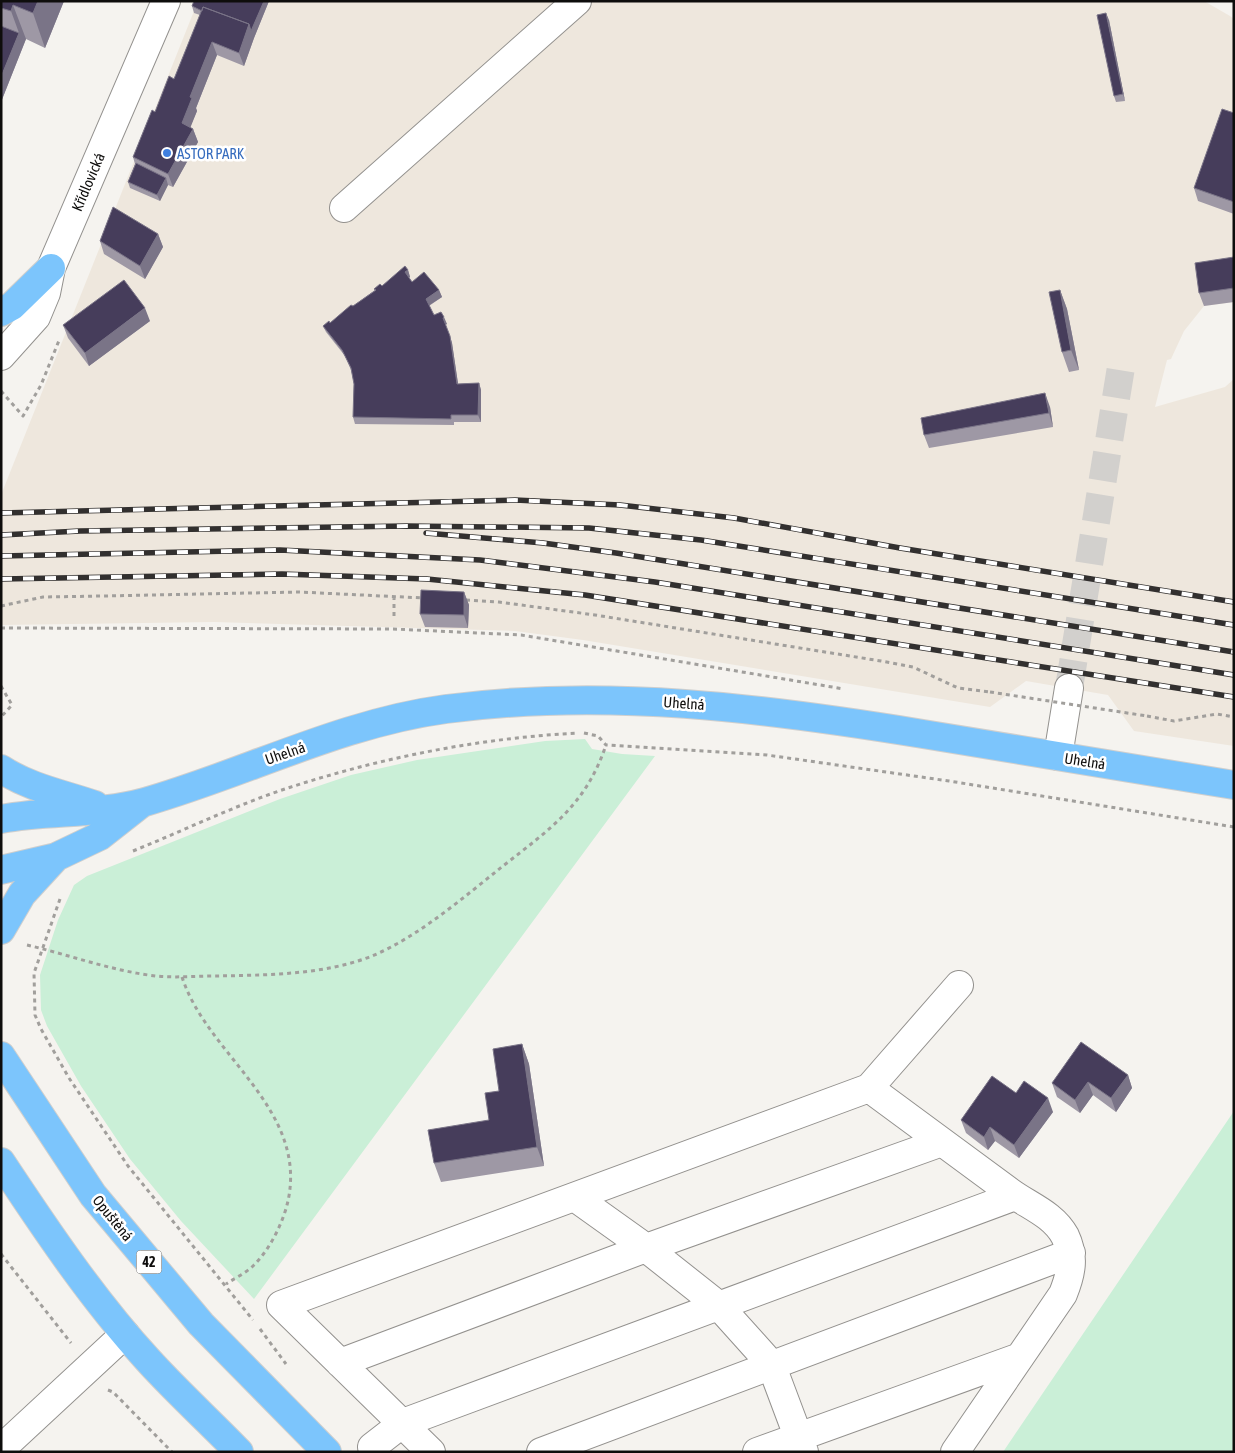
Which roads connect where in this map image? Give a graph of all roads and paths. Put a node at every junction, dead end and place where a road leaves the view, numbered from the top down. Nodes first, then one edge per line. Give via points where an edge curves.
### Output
1 (166, 1) edge
2 (578, 1) edge
3 (344, 208) dead end
4 (51, 268) junction
5 (1, 312) edge
6 (61, 336) dead end
7 (1, 356) edge
8 (1, 391) edge
9 (394, 596) junction
10 (432, 598) edge
11 (461, 600) edge
12 (1, 606) edge
13 (394, 616) dead end
14 (1, 628) edge
15 (1, 686) edge
16 (1069, 688) tunnel mouth
17 (846, 689) dead end
18 (1, 716) edge
19 (1234, 717) edge
20 (606, 745) junction
21 (1058, 756) junction
22 (1, 769) edge
23 (1234, 784) edge
24 (143, 802) junction
25 (103, 809) junction
26 (1, 819) edge
27 (1234, 827) edge
28 (126, 854) dead end
29 (56, 857) junction
30 (1, 870) edge
31 (64, 890) dead end
32 (10, 936) edge
33 (42, 948) junction
34 (182, 977) junction
35 (958, 985) dead end
36 (1, 1056) edge
37 (868, 1088) junction
38 (942, 1142) junction
39 (1, 1162) edge
40 (1015, 1196) junction
41 (576, 1198) junction
42 (646, 1248) junction
43 (1071, 1253) junction
44 (1, 1254) edge
45 (226, 1284) junction
46 (718, 1305) junction
47 (125, 1334) junction
48 (72, 1348) dead end
49 (1020, 1357) junction
50 (340, 1363) junction
51 (771, 1364) junction
52 (292, 1371) dead end
53 (105, 1390) dead end
54 (403, 1423) junction
55 (801, 1444) edge
56 (372, 1447) dead end
57 (1, 1449) edge
58 (172, 1452) edge
59 (239, 1452) edge
60 (327, 1452) edge
61 (431, 1452) edge
62 (541, 1452) edge
63 (757, 1452) edge
64 (955, 1452) edge

1 - 4 street, Křídlovická
2 - 3 street
4 - 5 main road via 12,306
4 - 7 street, Křídlovická via 46,293 36,317
6 - 8 path via 41,385 22,416
9 - 10 path
9 - 12 path via 299,592 43,597
9 - 13 path
11 - 19 path, bridge via 595,615 881,661 913,667 958,688 1174,721 1217,714
14 - 17 path via 380,628 520,636
15 - 18 path via 12,705
16 - 21 street
20 - 27 path via 767,755
20 - 28 path via 598,736 584,733 539,735 421,752 289,788
20 - 34 path via 572,810 476,888 396,944 349,964 306,971 263,976
21 - 23 main road, Uhelná
21 - 24 main road, Uhelná via 838,720 691,703 544,701 444,710 348,731
22 - 25 main road via 42,790
24 - 25 main road, Uhelná
24 - 29 main road, Uhelná via 100,836
25 - 26 main road, Uhelná
29 - 30 main road, Uhelná
29 - 32 main road via 22,894
31 - 33 path
32 - 33 path
33 - 34 path via 75,959 154,976
33 - 45 path via 34,973 35,1015 41,1029 69,1078 128,1166
34 - 45 path via 187,994 199,1014 268,1107 290,1161 291,1187 285,1212 272,1241 254,1265
35 - 37 street
36 - 60 main road, Opuštěná / 42 via 93,1194 201,1324
37 - 38 street
37 - 41 street
38 - 40 street
38 - 42 street
39 - 47 main road via 47,1232
40 - 43 street via 1053,1220 1065,1236
40 - 46 street
41 - 42 street
41 - 50 street via 281,1305
42 - 46 street
42 - 50 street
43 - 49 street via 1071,1274 1063,1294
43 - 51 street
44 - 48 path via 71,1342
45 - 52 path
46 - 51 street
46 - 54 street
47 - 57 street
47 - 59 main road
49 - 55 street
49 - 64 street
50 - 54 street
51 - 55 street
51 - 62 street
53 - 58 path via 113,1392
54 - 56 street
54 - 61 street
55 - 63 street

